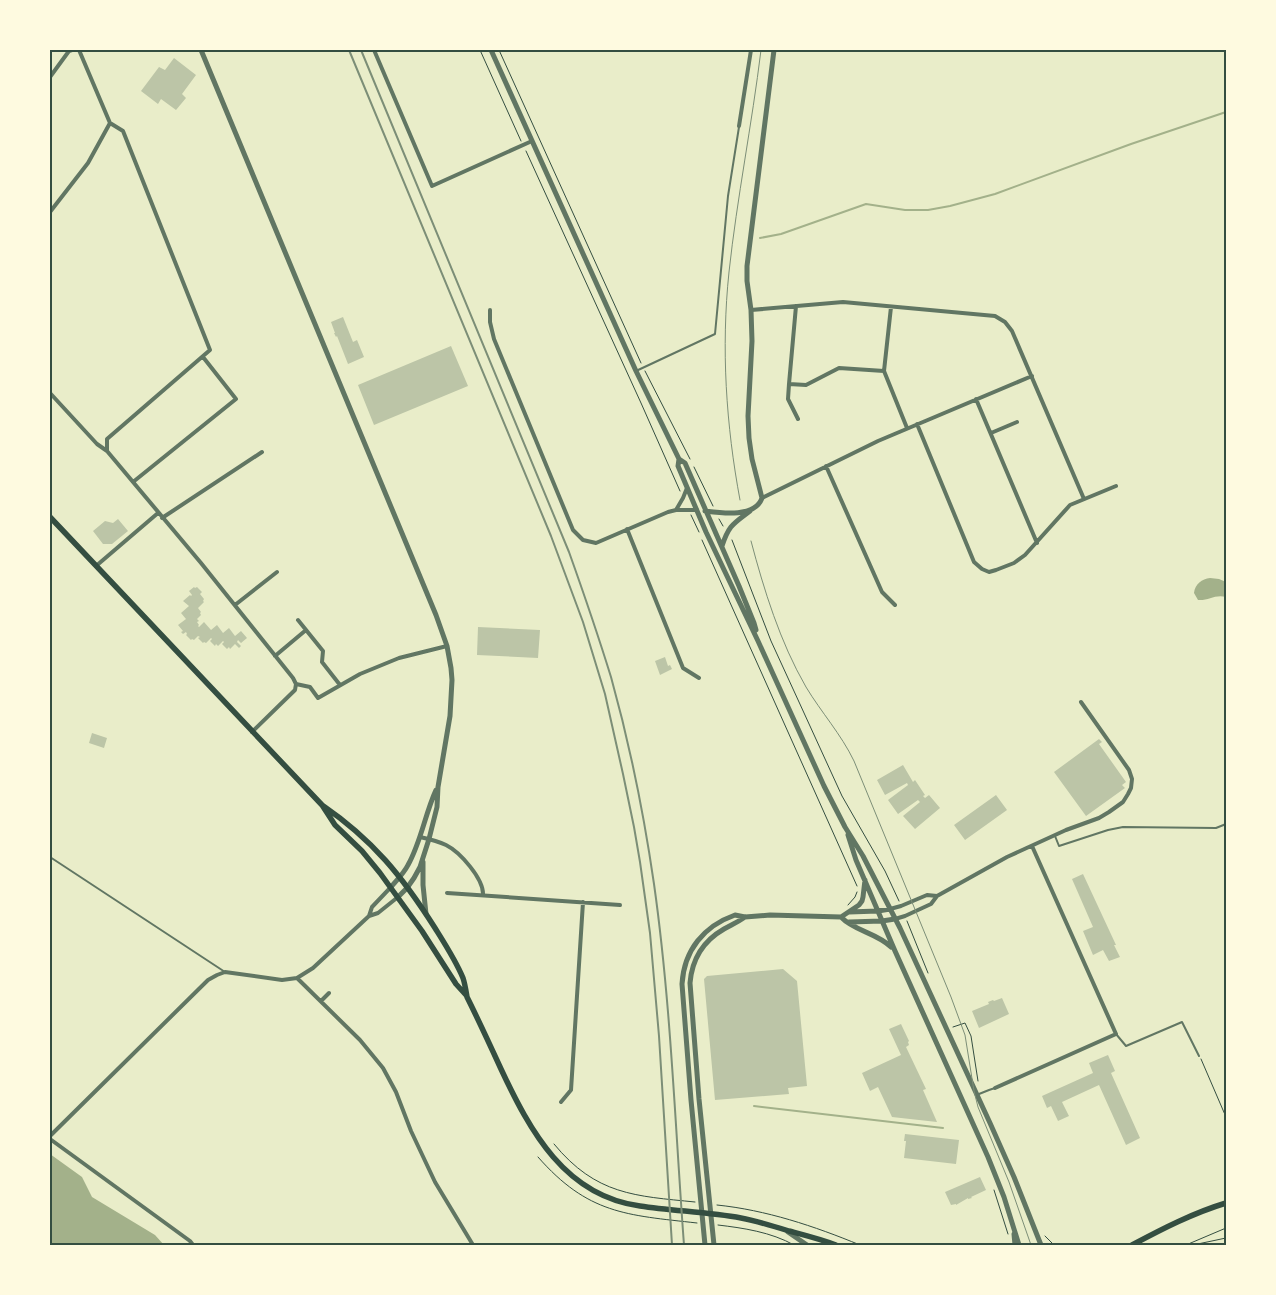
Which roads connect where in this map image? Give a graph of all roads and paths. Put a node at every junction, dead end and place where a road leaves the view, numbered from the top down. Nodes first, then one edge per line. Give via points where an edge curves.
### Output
1 (72, 50) edge
2 (79, 50) edge
3 (202, 50) edge
4 (374, 50) edge
5 (480, 50) edge
6 (491, 50) edge
7 (499, 50) edge
8 (751, 50) edge
9 (774, 50) edge
10 (50, 77) edge
11 (110, 123) junction
12 (740, 126) joint
13 (532, 141) junction
14 (523, 145) junction
15 (50, 212) edge
16 (796, 306) junction
17 (891, 307) junction
18 (490, 310) dead end
19 (751, 310) junction
20 (203, 357) junction
21 (643, 368) junction
22 (636, 371) junction
23 (884, 371) junction
24 (1032, 376) junction
25 (789, 384) junction
26 (50, 393) edge
27 (976, 399) junction
28 (798, 419) dead end
29 (1017, 422) dead end
30 (917, 424) junction
31 (907, 428) junction
32 (991, 433) junction
33 (107, 451) junction
34 (262, 452) dead end
35 (679, 459) junction
36 (826, 466) junction
37 (133, 482) junction
38 (1116, 486) dead end
39 (687, 488) junction
40 (684, 498) junction
41 (762, 498) junction
42 (1084, 499) junction
43 (758, 506) junction
44 (676, 510) junction
45 (688, 510) junction
46 (697, 510) junction
47 (706, 511) junction
48 (158, 513) junction
49 (716, 513) junction
50 (50, 517) edge
51 (162, 518) junction
52 (628, 529) junction
53 (728, 534) junction
54 (1037, 543) junction
55 (722, 547) junction
56 (96, 566) junction
57 (277, 572) dead end
58 (235, 605) junction
59 (895, 605) dead end
60 (298, 620) dead end
61 (306, 630) junction
62 (758, 641) junction
63 (447, 646) junction
64 (275, 656) junction
65 (699, 678) dead end
66 (296, 684) junction
67 (340, 685) junction
68 (1081, 702) dead end
69 (252, 732) junction
70 (438, 788) junction
71 (322, 805) junction
72 (1226, 824) edge
73 (845, 827) junction
74 (1055, 836) junction
75 (420, 837) junction
76 (429, 839) junction
77 (1032, 846) junction
78 (863, 856) junction
79 (50, 857) edge
80 (424, 857) junction
81 (856, 860) junction
82 (400, 877) junction
83 (865, 880) junction
84 (391, 887) junction
85 (407, 888) junction
86 (894, 891) dead end
87 (448, 893) dead end
88 (483, 895) junction
89 (937, 896) junction
90 (398, 897) junction
91 (855, 897) dead end
92 (583, 902) junction
93 (620, 905) dead end
94 (890, 909) junction
95 (878, 911) junction
96 (848, 912) junction
97 (426, 915) junction
98 (369, 916) junction
99 (744, 917) junction
100 (841, 917) junction
101 (895, 919) junction
102 (882, 921) junction
103 (845, 922) junction
104 (895, 951) junction
105 (225, 972) junction
106 (298, 978) junction
107 (329, 993) dead end
108 (468, 997) junction
109 (321, 1001) junction
110 (955, 1026) dead end
111 (1116, 1034) junction
112 (1199, 1056) joint
113 (995, 1088) joint
114 (979, 1094) junction
115 (699, 1099) junction
116 (691, 1100) junction
117 (561, 1102) dead end
118 (1226, 1117) edge
119 (50, 1136) edge
120 (50, 1139) edge
121 (554, 1144) dead end
122 (538, 1157) dead end
123 (697, 1169) junction
124 (706, 1169) junction
125 (994, 1190) dead end
126 (695, 1202) dead end
127 (1226, 1202) edge
128 (713, 1204) dead end
129 (1012, 1221) junction
130 (704, 1224) dead end
131 (713, 1225) dead end
132 (1226, 1228) edge
133 (784, 1229) junction
134 (1008, 1235) dead end
135 (1226, 1238) edge
136 (1041, 1244) edge
137 (193, 1245) edge
138 (473, 1245) edge
139 (705, 1245) edge
140 (714, 1245) edge
141 (794, 1245) edge
142 (807, 1245) edge
143 (836, 1245) edge
144 (860, 1245) edge
145 (1015, 1245) edge
146 (1019, 1245) edge
147 (1132, 1245) edge
148 (1186, 1245) edge
149 (1193, 1245) edge

1 - 10 street
2 - 11 street
3 - 63 street
4 - 14 street via 432,186
5 - 14 path
6 - 13 street
7 - 21 path
8 - 12 street
9 - 19 street via 748,266
11 - 15 street via 88,163
11 - 20 street via 123,131 210,350
12 - 21 lane via 728,196 714,334
13 - 14 street
13 - 22 street
14 - 40 path
16 - 17 street via 843,302
16 - 19 street
16 - 25 street
17 - 23 street
17 - 24 street via 995,316 1012,331
18 - 52 street via 494,339 573,530 583,540 596,543
19 - 41 street via 749,438
20 - 33 street via 107,438
20 - 37 street via 236,399
21 - 22 lane
21 - 49 path
22 - 35 street
23 - 25 street via 840,368 806,385
23 - 31 street
24 - 27 street
24 - 42 street
25 - 28 street via 788,400
26 - 33 street
27 - 30 street
27 - 32 street
29 - 32 street
30 - 31 street
30 - 54 street via 974,562 982,570 989,572 1014,563
31 - 36 street
32 - 54 street
33 - 37 street
34 - 51 street
35 - 39 street via 678,466
35 - 47 street via 686,463
36 - 41 street
36 - 59 street via 882,592
37 - 48 street
38 - 42 street
39 - 40 street
39 - 46 street
40 - 44 street
41 - 43 street
42 - 54 street via 1070,505
43 - 49 street via 739,513
43 - 53 street via 731,526
44 - 45 street
44 - 52 street
45 - 46 street
45 - 91 path via 858,885
46 - 47 street
46 - 62 street
47 - 49 street
47 - 55 street
48 - 51 street
48 - 56 street
49 - 53 path
50 - 56 main road
51 - 58 street
52 - 65 street via 683,668
53 - 55 street
53 - 86 path via 771,641 842,796
55 - 62 street via 754,623
56 - 69 main road
57 - 58 street
58 - 64 street
60 - 61 street
61 - 64 street
61 - 67 street via 323,651 322,662
62 - 73 street
63 - 67 street via 399,658
63 - 70 street via 452,695
64 - 66 street
66 - 67 street via 310,687 318,698
66 - 69 street via 295,690
68 - 74 street via 1129,770 1131,788 1123,802 1109,812
69 - 71 main road
70 - 75 street
70 - 76 street
71 - 82 main road via 356,830
71 - 84 main road via 335,825 362,851
72 - 74 lane via 1216,828 1124,827 1059,846
73 - 78 street
73 - 81 street
74 - 77 street
75 - 76 street
75 - 82 street
76 - 80 street
76 - 88 street via 448,846 458,854 475,874
77 - 89 street
77 - 111 street
78 - 81 street
78 - 94 street
79 - 105 lane
80 - 85 street
80 - 97 street
81 - 83 street
82 - 84 street
82 - 85 main road
83 - 95 street
83 - 96 street via 862,901
84 - 90 main road
84 - 98 street via 372,907
85 - 90 street
85 - 97 main road
87 - 88 street
88 - 92 street
89 - 94 street via 927,895
89 - 101 street via 931,904
90 - 98 street
90 - 108 main road
92 - 93 street
92 - 117 street via 570,1090
94 - 95 street
94 - 101 street
95 - 96 street
95 - 102 street
96 - 100 street
97 - 108 main road via 464,980
98 - 106 street
99 - 100 street
99 - 115 street via 711,938 698,954 691,971
99 - 116 street via 735,914 714,926 700,937 686,961 682,984
100 - 103 street
101 - 102 street
101 - 114 street
102 - 103 street
102 - 104 street
103 - 104 street via 877,937
104 - 129 street via 988,1157
105 - 106 street via 282,980
105 - 119 street via 208,980
106 - 109 street
107 - 109 street
108 - 133 main road via 530,1126 545,1149 581,1183 618,1201 638,1206 741,1218
109 - 138 street via 360,1040 382,1068 396,1092 435,1182
110 - 114 path via 964,1022 971,1036
111 - 112 lane via 1126,1046 1182,1022
111 - 113 street
112 - 118 path
113 - 114 lane
114 - 136 street
115 - 116 street
115 - 124 street
116 - 123 street
120 - 137 street
121 - 126 path via 579,1169 620,1192
122 - 130 path via 570,1188 610,1210
123 - 124 street
123 - 139 street
124 - 140 street
125 - 134 path
127 - 147 main road
128 - 144 path via 788,1220
129 - 145 street
129 - 146 street
131 - 141 path via 772,1236
132 - 148 path
133 - 142 street
133 - 143 main road
135 - 149 path

